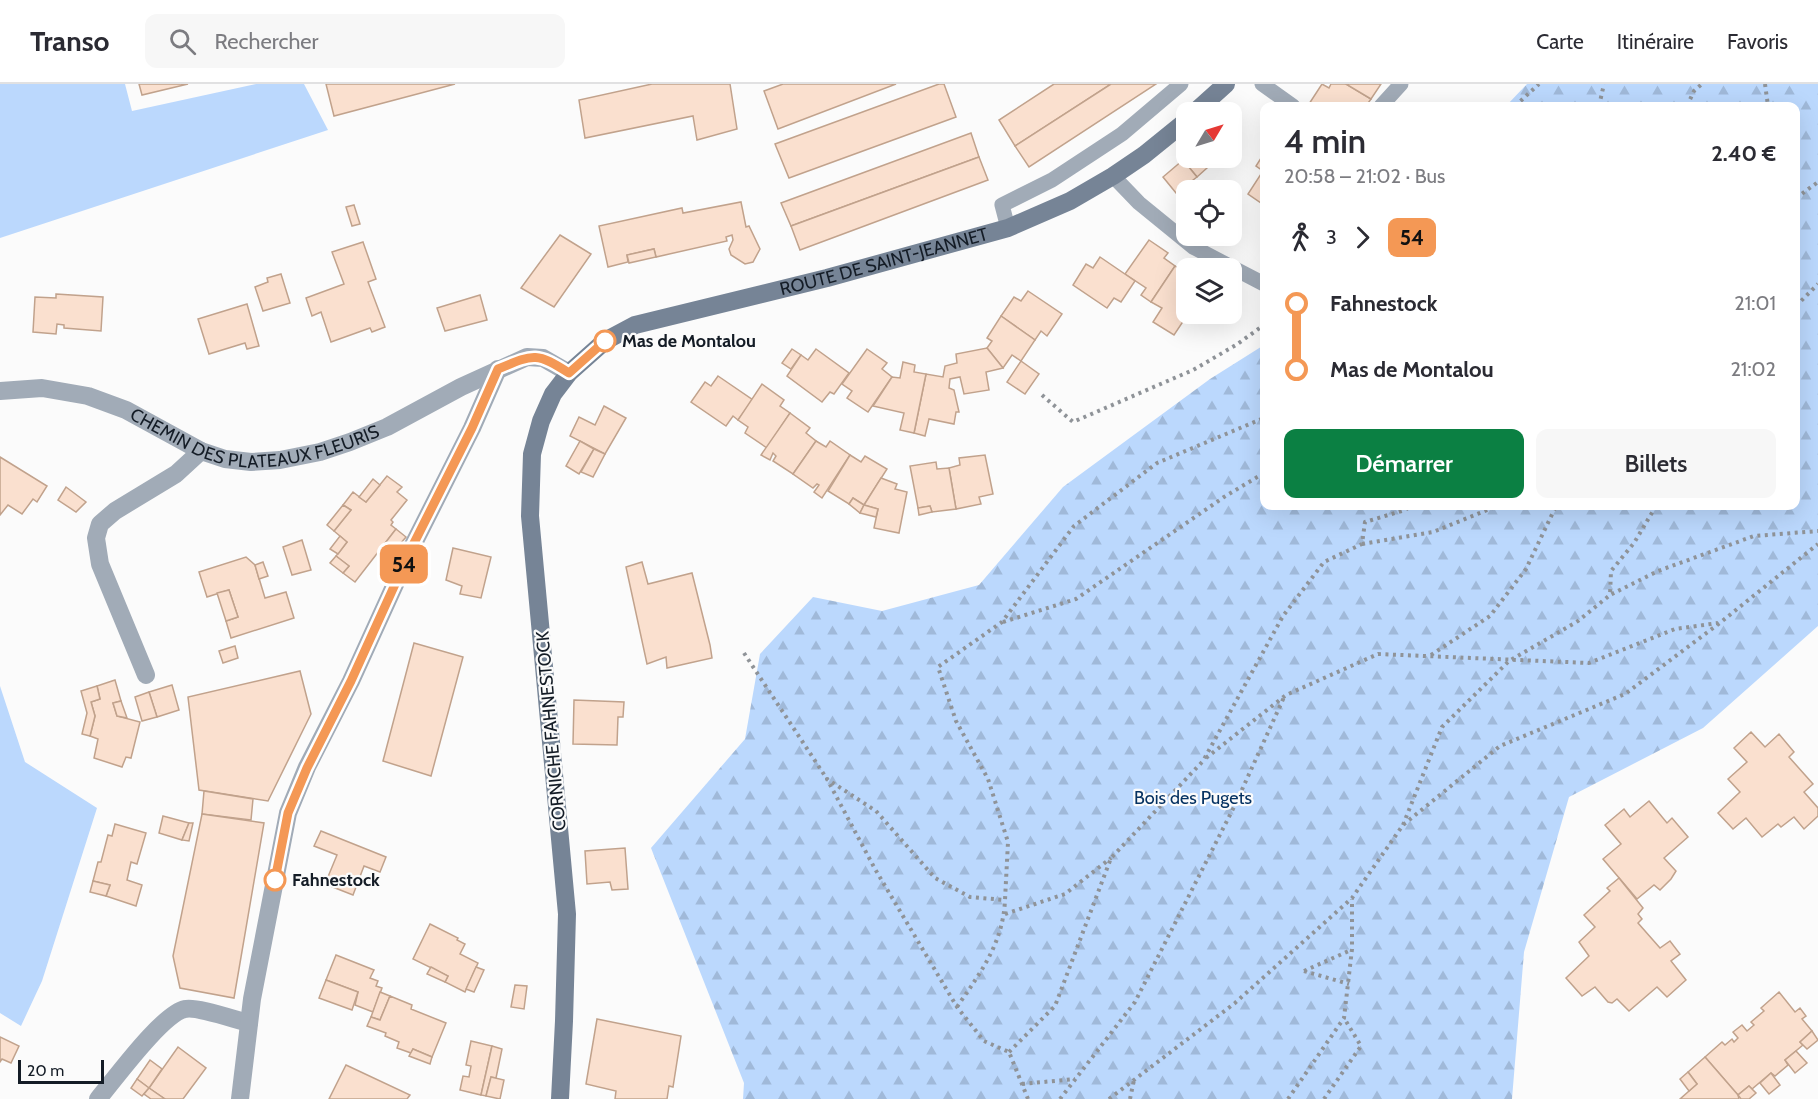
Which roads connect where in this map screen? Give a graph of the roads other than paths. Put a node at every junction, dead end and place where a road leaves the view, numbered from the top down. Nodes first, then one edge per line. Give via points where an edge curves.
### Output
1 (1181, 84) edge
2 (1226, 84) edge
3 (1263, 84) edge
4 (1401, 84) edge
5 (1206, 102) edge
6 (1288, 102) edge
7 (1385, 102) edge
8 (1176, 129) edge
9 (1113, 176) junction
10 (1008, 228) junction
11 (1260, 282) edge
12 (498, 369) junction
13 (569, 373) junction
14 (0, 391) edge
15 (201, 451) junction
16 (146, 675) dead end
17 (249, 1023) junction
18 (98, 1099) edge
19 (240, 1099) edge
20 (560, 1099) edge

1 - 10 lane via 1122,134 1052,180 1002,205
2 - 5 main road
3 - 6 lane
4 - 7 lane
8 - 9 main road, ROUTE DE SAINT-JEANNET
9 - 10 main road, ROUTE DE SAINT-JEANNET via 1070,201
9 - 11 lane via 1193,248
10 - 13 main road, ROUTE DE SAINT-JEANNET via 635,325 605,341
12 - 13 street, CHEMIN DES PLATEAUX FLEURIS via 537,357
12 - 15 street, CHEMIN DES PLATEAUX FLEURIS via 387,427 320,452 251,462
12 - 17 street via 288,813
13 - 20 main road, CORNICHE FAHNESTOCK via 553,394 532,454 530,516 567,915
14 - 15 street, CHEMIN DES PLATEAUX FLEURIS via 42,388 88,396 126,410
15 - 16 street via 176,474 115,511 100,524 96,538 100,564
17 - 18 street via 188,1008 174,1013
17 - 19 street

